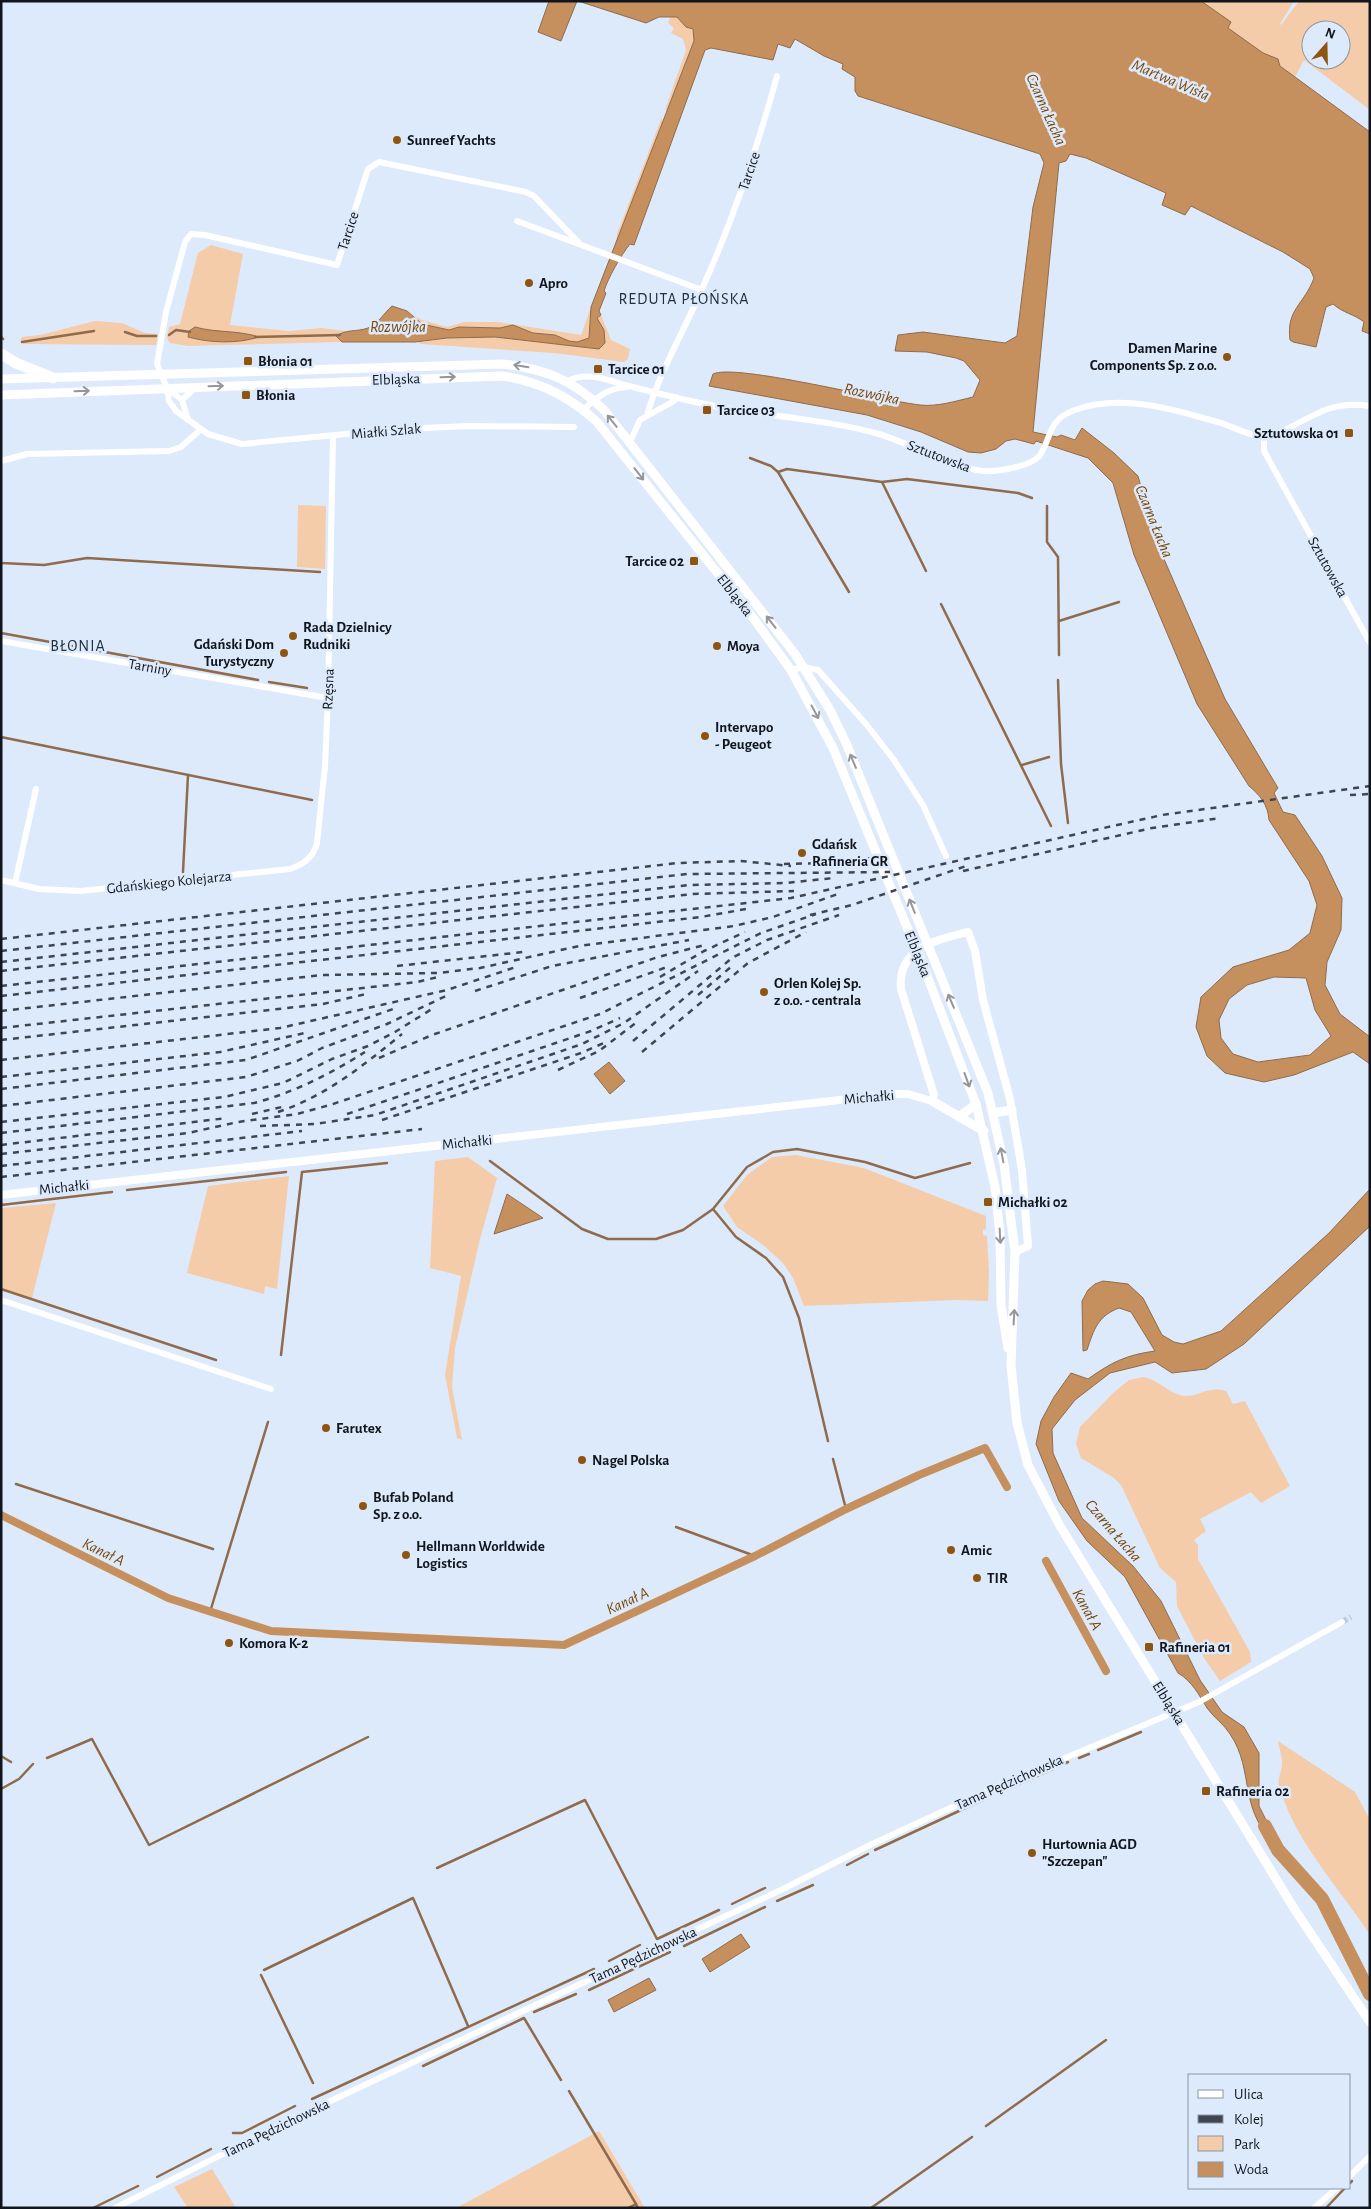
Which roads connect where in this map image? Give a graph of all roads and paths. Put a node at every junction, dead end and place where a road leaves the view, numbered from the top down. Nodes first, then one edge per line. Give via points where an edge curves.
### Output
1 (777, 76) dead end
2 (517, 220) dead end
3 (579, 243) junction
4 (702, 290) junction
5 (1, 354) edge
6 (161, 374) junction
7 (52, 378) junction
8 (1, 379) edge
9 (567, 381) junction
10 (197, 386) junction
11 (630, 387) junction
12 (167, 388) junction
13 (654, 392) junction
14 (1, 395) edge
15 (676, 397) junction
16 (182, 400) junction
17 (594, 400) junction
18 (1370, 406) edge
19 (584, 409) junction
20 (647, 415) junction
21 (188, 420) junction
22 (574, 427) dead end
23 (200, 430) junction
24 (333, 436) junction
25 (1264, 437) junction
26 (630, 442) junction
27 (1, 461) edge
28 (1, 641) edge
29 (1370, 643) edge
30 (804, 667) junction
31 (791, 670) junction
32 (328, 698) junction
33 (36, 789) dead end
34 (315, 850) joint
35 (946, 856) dead end
36 (1, 880) edge
37 (16, 883) junction
38 (932, 1101) junction
39 (976, 1104) junction
40 (1012, 1110) junction
41 (992, 1114) junction
42 (959, 1117) junction
43 (984, 1131) junction
44 (1, 1195) edge
45 (1014, 1252) junction
46 (1, 1300) edge
47 (1011, 1365) junction
48 (270, 1389) dead end
49 (1342, 1622) tunnel mouth
50 (1174, 1712) junction
51 (1370, 2022) edge
52 (1370, 2156) edge
53 (1351, 2175) edge
54 (1336, 2189) edge
55 (116, 2208) edge
56 (1314, 2208) edge

1 - 4 street, Tarcice via 748,175
2 - 3 street, Tarcice
3 - 4 street, Tarcice
3 - 6 street, Tarcice via 534,196 526,192 379,162 368,169 337,265 191,234 185,242 166,312 157,364
4 - 13 street, Tarcice
5 - 7 highway
6 - 7 main road, Elbląska
9 -> 6 main road, Elbląska via 534,368 503,364
6 - 12 street, Miałki Szlak
7 - 8 main road, Elbląska
9 - 11 street, Sztutowska via 586,375
9 - 17 main road, Elbląska
10 - 12 main road, Elbląska
10 - 16 street
10 -> 19 main road, Elbląska via 502,376 545,386
11 - 13 street, Sztutowska
11 - 17 street, Sztutowska via 614,388
14 -> 12 main road, Elbląska
12 - 16 street, Miałki Szlak
12 - 21 street, Miałki Szlak via 169,401
13 - 15 street, Sztutowska
13 - 20 street, Tarcice
15 - 20 street
15 - 25 street, Sztutowska via 723,408 864,430 896,439 961,466 985,471 1004,470 1040,456 1049,430 1070,412 1084,407 1132,404 1172,409
16 - 21 street
17 - 19 street, Sztutowska
26 -> 17 main road, Elbląska
18 - 25 street via 1338,404 1282,432
19 -> 31 main road, Elbląska via 614,442
20 - 26 street via 640,420
21 - 23 street, Miałki Szlak
22 - 24 street, Miałki Szlak via 470,426
23 - 24 street, Miałki Szlak via 242,444
23 - 27 street via 181,447 169,451 27,454
24 - 32 street, Rzęsna
25 - 29 street, Sztutowska via 1264,451
30 -> 26 main road, Elbląska
28 - 32 street, Tarniny
30 - 31 street
30 - 35 street, Elbląska via 818,670 894,760 923,805
41 -> 30 main road, Elbląska via 988,1093 968,1039 872,806 830,710
31 -> 39 main road, Elbląska via 829,740 926,973
32 - 34 street, Rzęsna via 325,766
33 - 37 street
34 - 37 street, Gdańskiego Kolejarza via 307,861 290,869 82,891 58,891
36 - 37 street, Gdańskiego Kolejarza
38 - 40 street via 934,1095 901,989 901,974 914,951 968,932 982,1000
38 - 42 main road
38 - 44 street, Michałki via 908,1094 892,1094
39 - 42 main road
39 - 43 main road, Elbląska
40 - 41 main road
40 - 45 street via 1022,1170 1028,1246
45 -> 41 main road, Elbląska via 1004,1164
42 - 43 main road
43 -> 47 main road, Elbląska via 997,1202 1002,1305
47 -> 45 main road, Elbląska
46 - 48 street
47 - 50 main road, Elbląska via 1017,1423 1026,1458 1038,1486
49 - 50 street, Tama Pędzichowska via 1199,1702
50 - 51 main road, Elbląska via 1295,1910
50 - 55 street, Tama Pędzichowska via 878,1841 781,1890 307,2112
52 - 53 street
54 - 56 street

